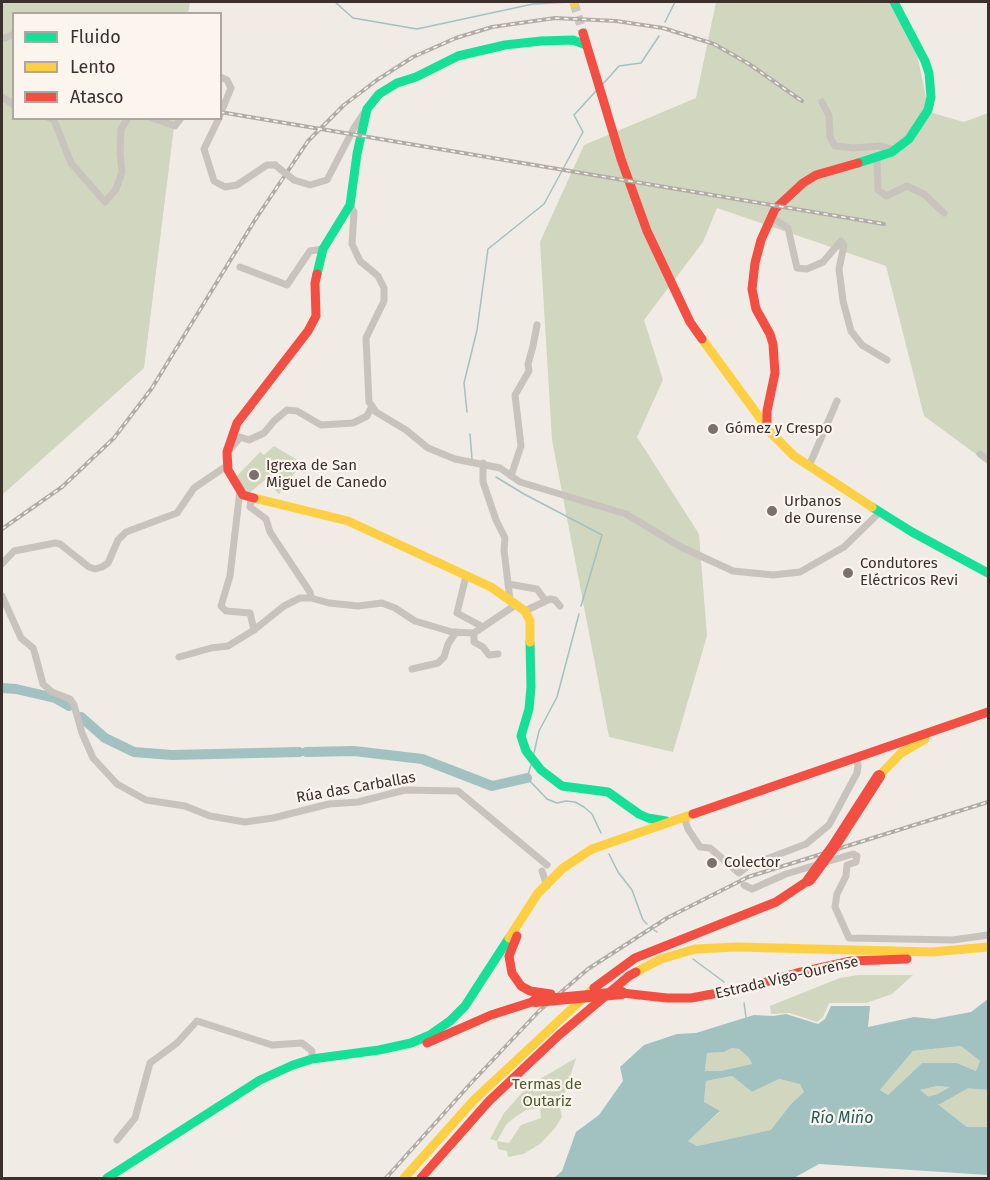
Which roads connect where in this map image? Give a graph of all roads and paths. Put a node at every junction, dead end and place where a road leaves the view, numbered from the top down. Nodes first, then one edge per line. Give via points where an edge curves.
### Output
1 (894, 2) edge
2 (582, 33) tunnel mouth
3 (12, 35) edge
4 (5, 38) dead end
5 (586, 45) junction
6 (222, 78) edge
7 (822, 102) dead end
8 (367, 109) junction
9 (222, 112) edge
10 (54, 120) edge
11 (127, 120) edge
12 (158, 120) edge
13 (179, 120) edge
14 (218, 120) edge
15 (895, 150) junction
16 (877, 158) junction
17 (350, 205) junction
18 (944, 213) dead end
19 (771, 217) junction
20 (323, 249) junction
21 (240, 267) dead end
22 (537, 325) dead end
23 (887, 360) dead end
24 (837, 401) dead end
25 (372, 406) junction
26 (767, 426) junction
27 (980, 454) dead end
28 (227, 459) junction
29 (988, 460) edge
30 (483, 463) junction
31 (809, 466) junction
32 (511, 476) junction
33 (240, 490) junction
34 (251, 498) junction
35 (880, 512) junction
36 (2, 564) edge
37 (988, 573) edge
38 (466, 576) junction
39 (508, 584) junction
40 (2, 596) edge
41 (311, 598) junction
42 (545, 600) junction
43 (517, 605) junction
44 (560, 606) dead end
45 (483, 627) junction
46 (254, 630) junction
47 (456, 632) junction
48 (474, 633) junction
49 (498, 654) dead end
50 (179, 657) dead end
51 (412, 669) dead end
52 (988, 712) edge
53 (958, 722) junction
54 (856, 757) junction
55 (639, 814) junction
56 (684, 817) junction
57 (670, 821) junction
58 (641, 831) junction
59 (744, 885) dead end
60 (547, 888) junction
61 (988, 935) edge
62 (988, 950) edge
63 (622, 993) junction
64 (312, 1059) junction
65 (117, 1140) dead end
66 (121, 1176) edge
67 (107, 1179) edge
68 (404, 1179) edge
69 (421, 1179) edge

1 - 15 main road via 925,61 931,85 928,110 921,123
2 - 5 main road
3 - 4 street
5 - 8 main road via 573,40 541,41 458,56 397,83 379,94
5 - 26 main road via 647,231 690,322
6 - 9 street via 231,88
7 - 15 street via 835,146
8 - 14 street, bridge via 327,180 310,185 294,180 275,165 267,165 237,185 225,187 214,181 204,149
8 - 17 main road
10 - 11 street via 71,163 105,202 116,189 122,172 121,129
12 - 13 street via 175,126
15 - 16 main road
16 - 18 street via 878,190 886,196 907,186 924,194
16 - 19 main road via 816,175 784,199
17 - 20 main road
17 - 25 street via 354,212 352,244 360,261 378,276 384,288 384,301 366,338
19 - 23 street via 788,228 797,268 807,269 823,262 841,241 844,245 839,269 851,331 862,345
19 - 26 main road via 761,240 752,289 756,309 773,344 775,373
20 - 21 street via 310,251 287,285
20 - 28 main road via 315,282 316,316 237,423
22 - 32 street via 529,371 515,395 521,446
24 - 31 street
25 - 28 street via 367,416 353,423 321,425 297,411 287,410 264,434 249,440 240,437
25 - 30 street via 428,448 456,459
26 - 31 main road via 794,456
27 - 29 street
28 - 33 main road via 228,470
28 - 36 street via 194,488 177,513 126,532 102,567 89,567 55,543 14,551
30 - 32 street
30 - 39 street via 483,482 505,538
31 - 35 main road
32 - 35 street via 520,483 626,514 681,547 733,571 801,572 844,547
33 - 34 main road
33 - 46 street via 230,576 221,606 226,611 250,613
34 - 38 main road via 348,521
34 - 41 street via 250,507 266,519
35 - 37 main road
38 - 43 main road
38 - 45 street via 458,613
39 - 42 street via 537,589
39 - 43 street
40 - 60 street, Rúa das Carballas via 21,638 33,648 43,684 74,705 93,758 117,784 146,800 245,822 405,790 458,791 545,868
41 - 46 street via 300,598 284,606
41 - 47 street via 358,606 382,603 415,621
42 - 43 street
42 - 44 street via 555,600
43 - 45 street
43 - 55 main road via 530,621 531,687 521,736 526,751 541,770 562,786 608,792
45 - 48 street
46 - 50 street via 228,646
47 - 48 street
47 - 51 street via 438,663
48 - 49 street via 474,642 489,655
52 - 53 main road
53 - 54 main road
53 - 68 main road, bridge via 901,753 879,776 809,880 776,902 657,948 616,970 474,1100
54 - 56 main road
54 - 56 street via 857,773 829,825 806,844 739,873 710,848 700,847
55 - 57 main road
55 - 58 main road via 644,822
56 - 57 main road
57 - 58 main road
58 - 60 main road via 592,849 563,868
59 - 61 street via 752,889 786,873 853,854 857,856 856,862 847,865 835,908 849,938 953,940
60 - 63 main road, bridge via 512,948 512,973 521,986 535,993
60 - 64 main road via 522,915 476,991 450,1021 411,1043
62 - 63 main road, Estrada Vigo-Ourense via 941,957 851,961 691,998
62 - 69 main road via 736,947 695,949 661,959 629,976 560,1035 489,1101
63 - 66 main road, bridge via 535,1001 401,1052 304,1067 279,1076
64 - 65 street via 312,1051 302,1043 272,1045 197,1021 177,1043 150,1063 135,1118
64 - 66 main road via 260,1080
66 - 67 main road

